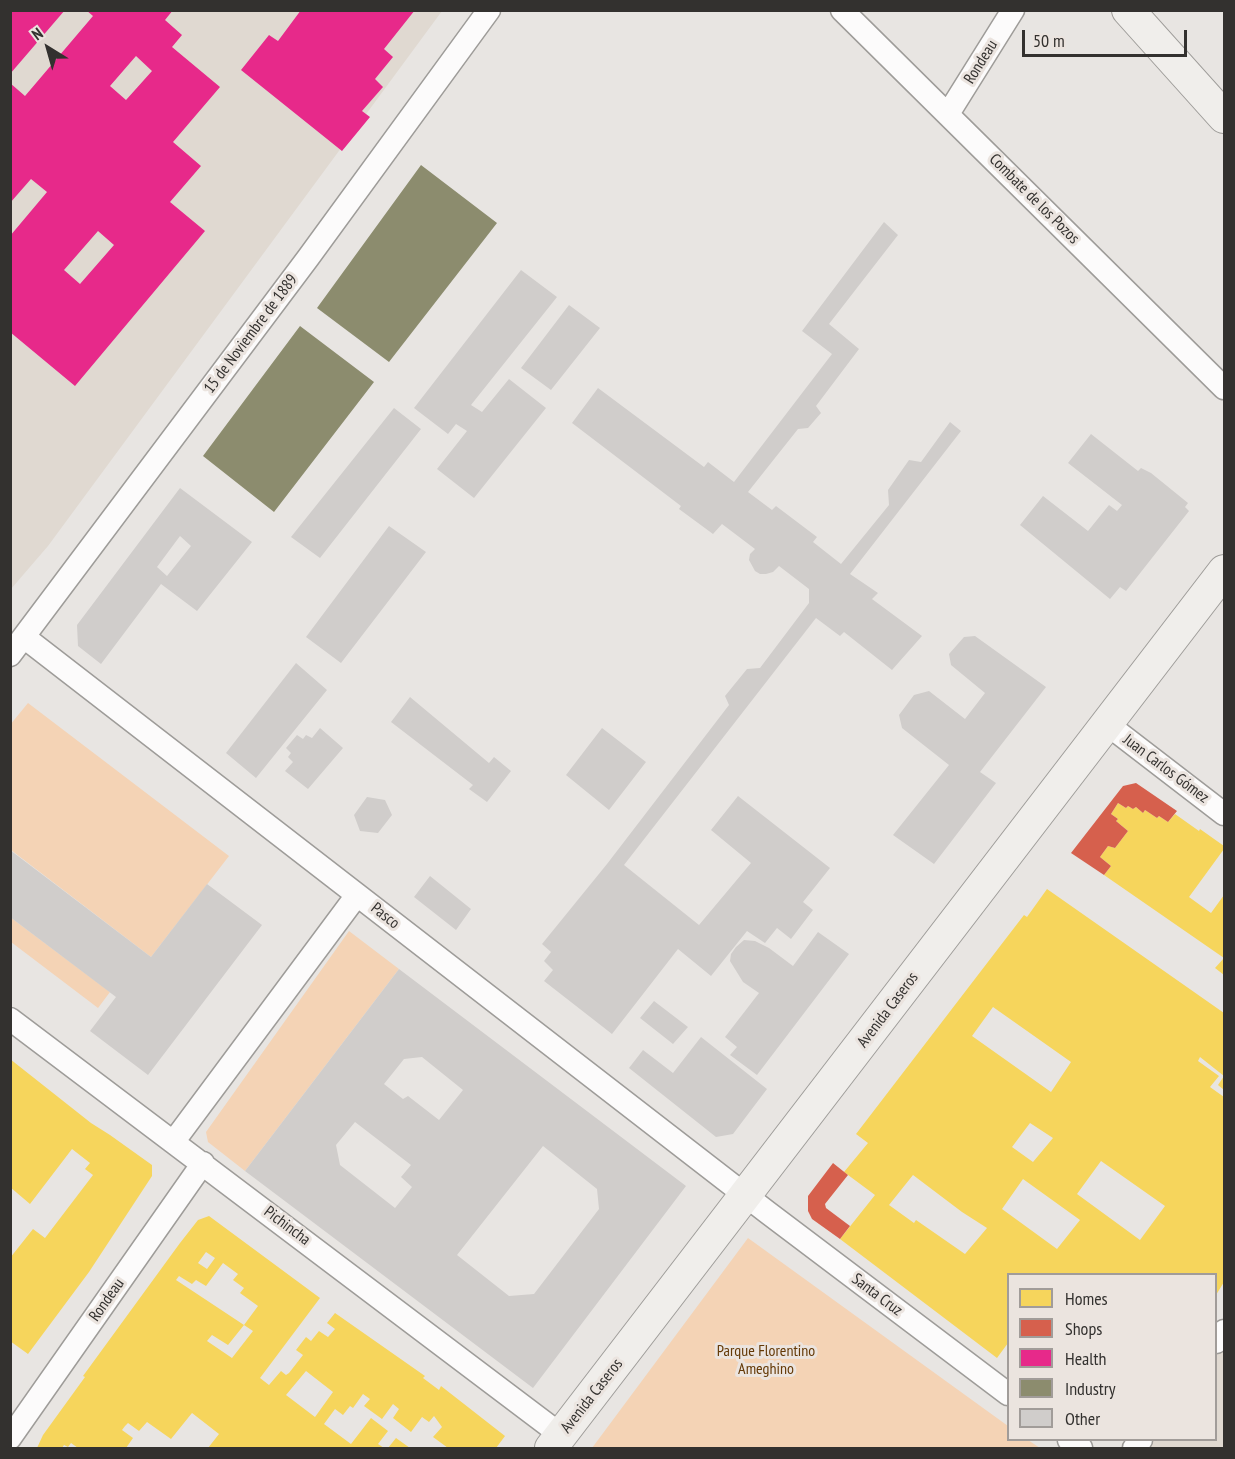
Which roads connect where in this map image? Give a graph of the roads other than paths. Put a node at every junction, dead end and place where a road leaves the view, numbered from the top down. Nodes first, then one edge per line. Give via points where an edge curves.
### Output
1 (489, 10) edge
2 (842, 10) edge
3 (1013, 10) edge
4 (1128, 10) edge
5 (948, 114) junction
6 (1224, 117) edge
7 (1224, 388) edge
8 (1224, 571) edge
9 (17, 646) edge
10 (1107, 724) junction
11 (1224, 814) edge
12 (357, 895) junction
13 (10, 1019) edge
14 (174, 1141) junction
15 (202, 1163) junction
16 (746, 1195) junction
17 (1007, 1393) edge
18 (10, 1438) edge
19 (556, 1442) edge

1 - 9 street, 15 de Noviembre de 1889
2 - 5 street, Combate de los Pozos
3 - 5 street, Rondeau
4 - 6 main road
5 - 7 street, Combate de los Pozos
8 - 10 main road, Avenida Caseros
9 - 12 street, Pasco
10 - 11 street, Juan Carlos Gómez
10 - 16 main road, Avenida Caseros
12 - 14 street
12 - 16 street, Pasco
13 - 14 street, Pichincha
14 - 15 street, Pichincha
15 - 18 street, Rondeau
15 - 19 street, Pichincha
16 - 17 street, Santa Cruz
16 - 19 main road, Avenida Caseros

